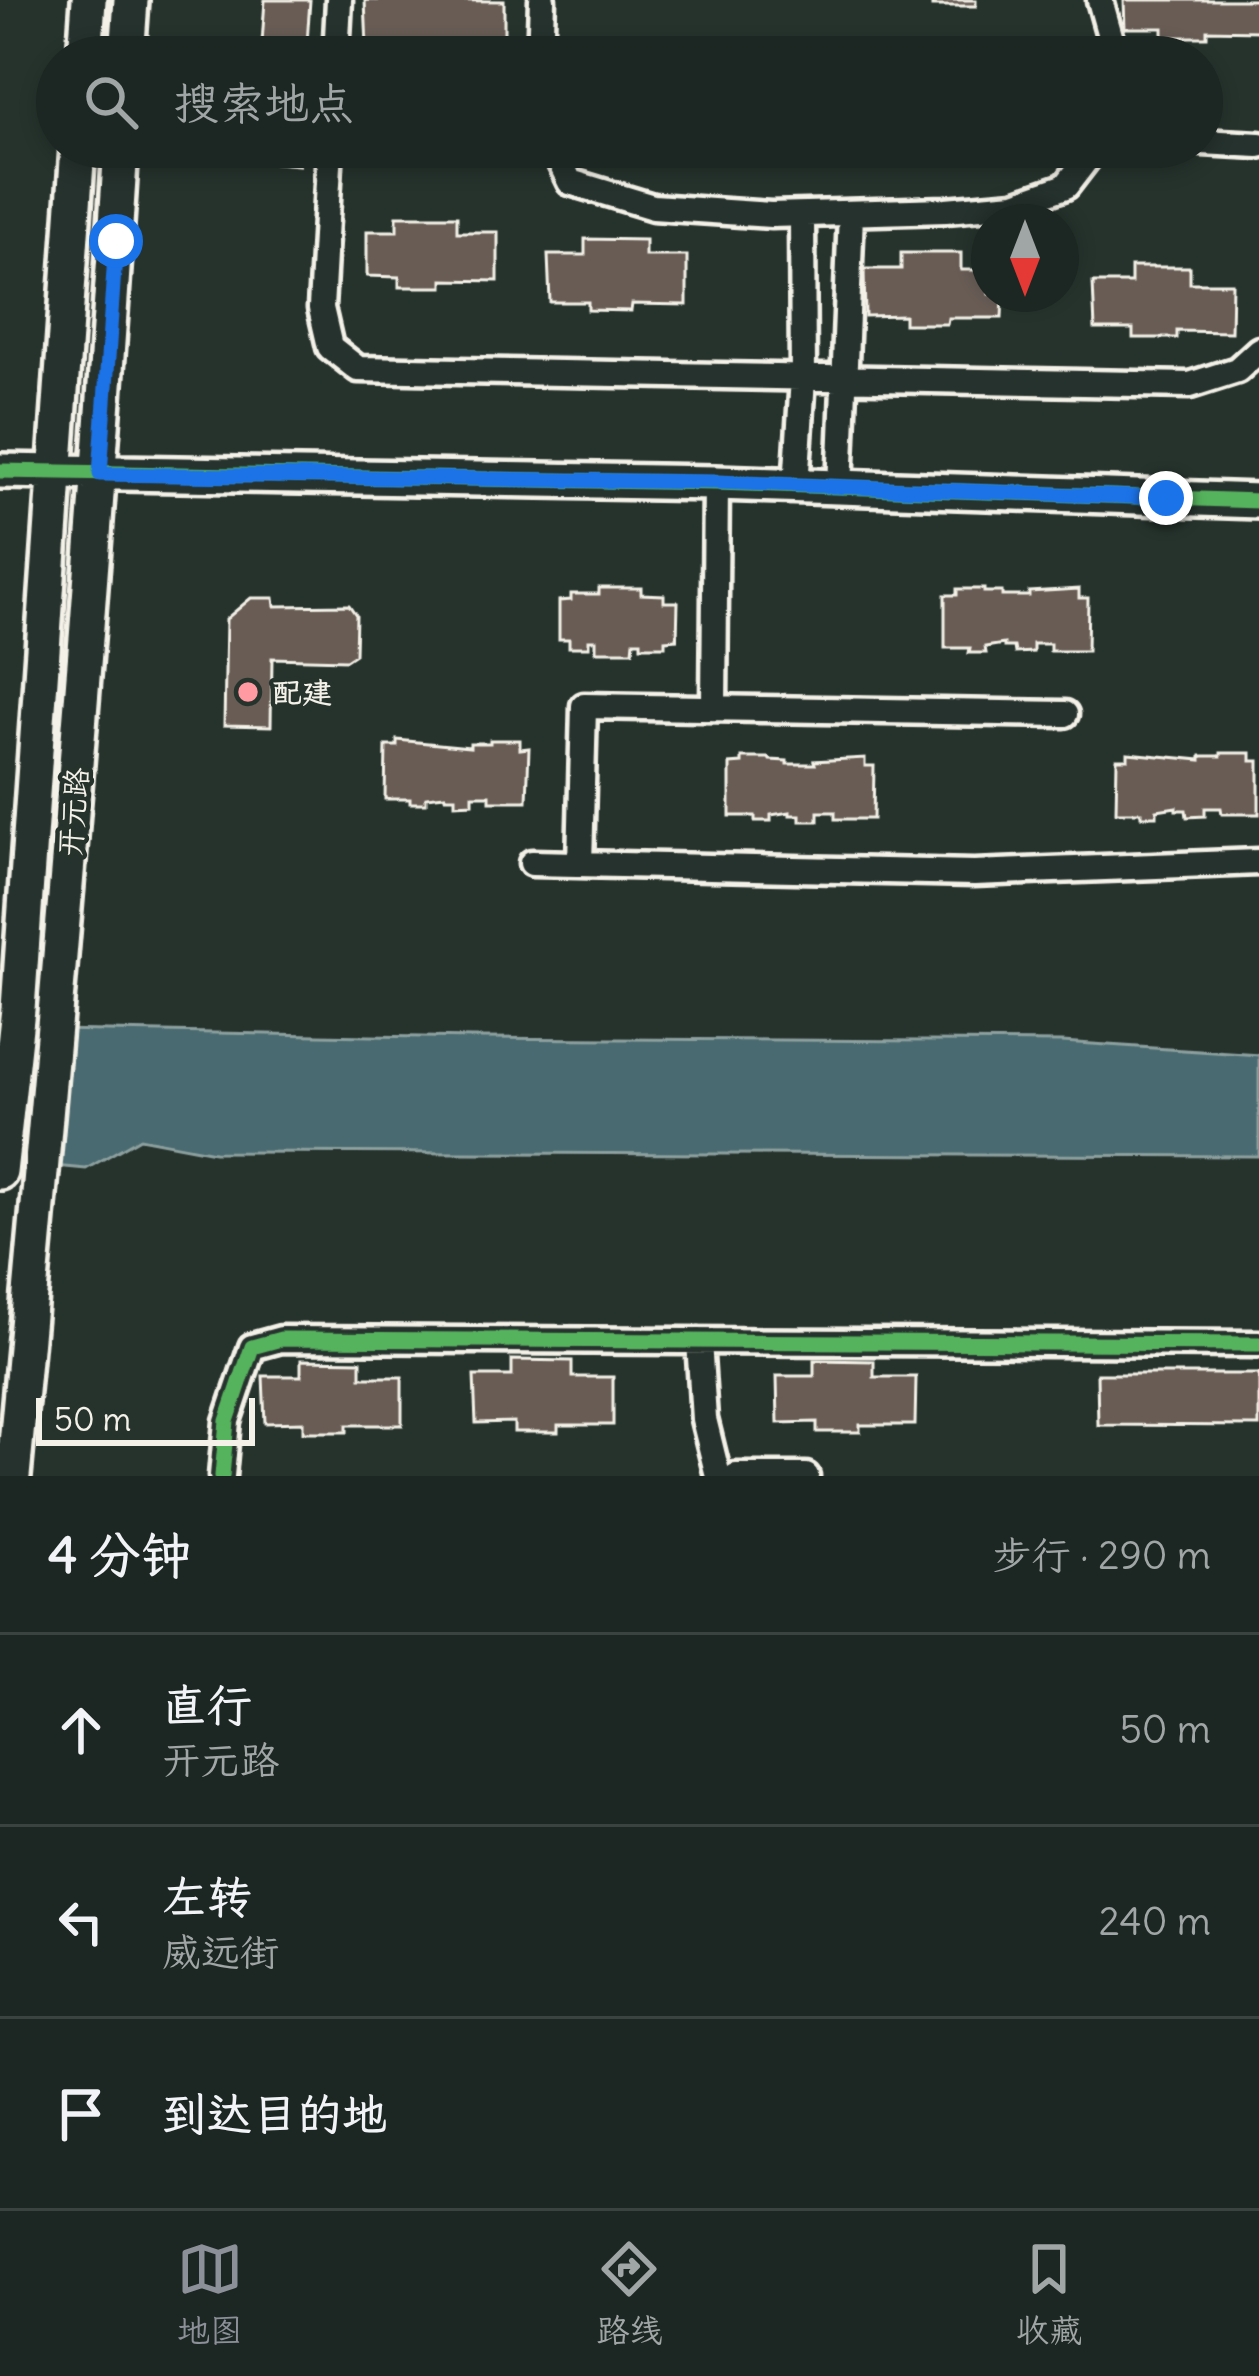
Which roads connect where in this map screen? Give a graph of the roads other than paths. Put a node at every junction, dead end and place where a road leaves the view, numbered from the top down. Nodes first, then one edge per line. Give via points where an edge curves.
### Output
1 (89, 0) edge
2 (131, 0) edge
3 (339, 0) edge
4 (542, 0) edge
5 (1100, 0) edge
6 (86, 36) edge
7 (128, 36) edge
8 (337, 36) edge
9 (541, 36) edge
10 (1110, 36) edge
11 (1223, 143) edge
12 (1259, 145) edge
13 (77, 168) edge
14 (121, 168) edge
15 (329, 168) edge
16 (563, 168) edge
17 (1080, 168) edge
18 (850, 213) junction
19 (802, 214) junction
20 (1259, 350) edge
21 (803, 378) junction
22 (846, 378) junction
23 (0, 471) edge
24 (56, 471) junction
25 (100, 474) junction
26 (716, 482) junction
27 (796, 486) junction
28 (840, 488) junction
29 (1259, 501) edge
30 (714, 706) junction
31 (1065, 714) dead end
32 (1259, 862) edge
33 (532, 863) dead end
34 (580, 864) junction
35 (0, 1172) edge
36 (699, 1341) junction
37 (1259, 1344) edge
38 (13, 1476) edge
39 (221, 1476) edge
40 (718, 1476) edge
41 (736, 1476) edge
42 (806, 1476) edge

1 - 6 main road
2 - 7 main road
3 - 8 street
4 - 9 street
5 - 10 street
11 - 12 street
13 - 24 main road, 开元路
14 - 25 main road, 开元路
15 - 21 street via 321,308 330,347 358,369
16 - 19 street via 570,182 652,207
17 - 18 street via 1066,186 1015,204
18 - 19 street
18 - 22 street
19 - 21 street
20 - 22 street via 1237,370 1190,385
21 - 22 street
21 - 27 street
22 - 28 street
23 - 24 main road
24 - 25 main road
24 - 35 main road, 开元路
25 - 26 main road
25 - 38 main road, 开元路
26 - 27 main road
26 - 30 street
27 - 28 main road
28 - 29 main road
30 - 31 street
30 - 34 street via 584,706
32 - 34 street via 974,873
33 - 34 street
36 - 37 street
36 - 39 street via 280,1339 252,1347 227,1421
36 - 40 street
41 - 42 street

